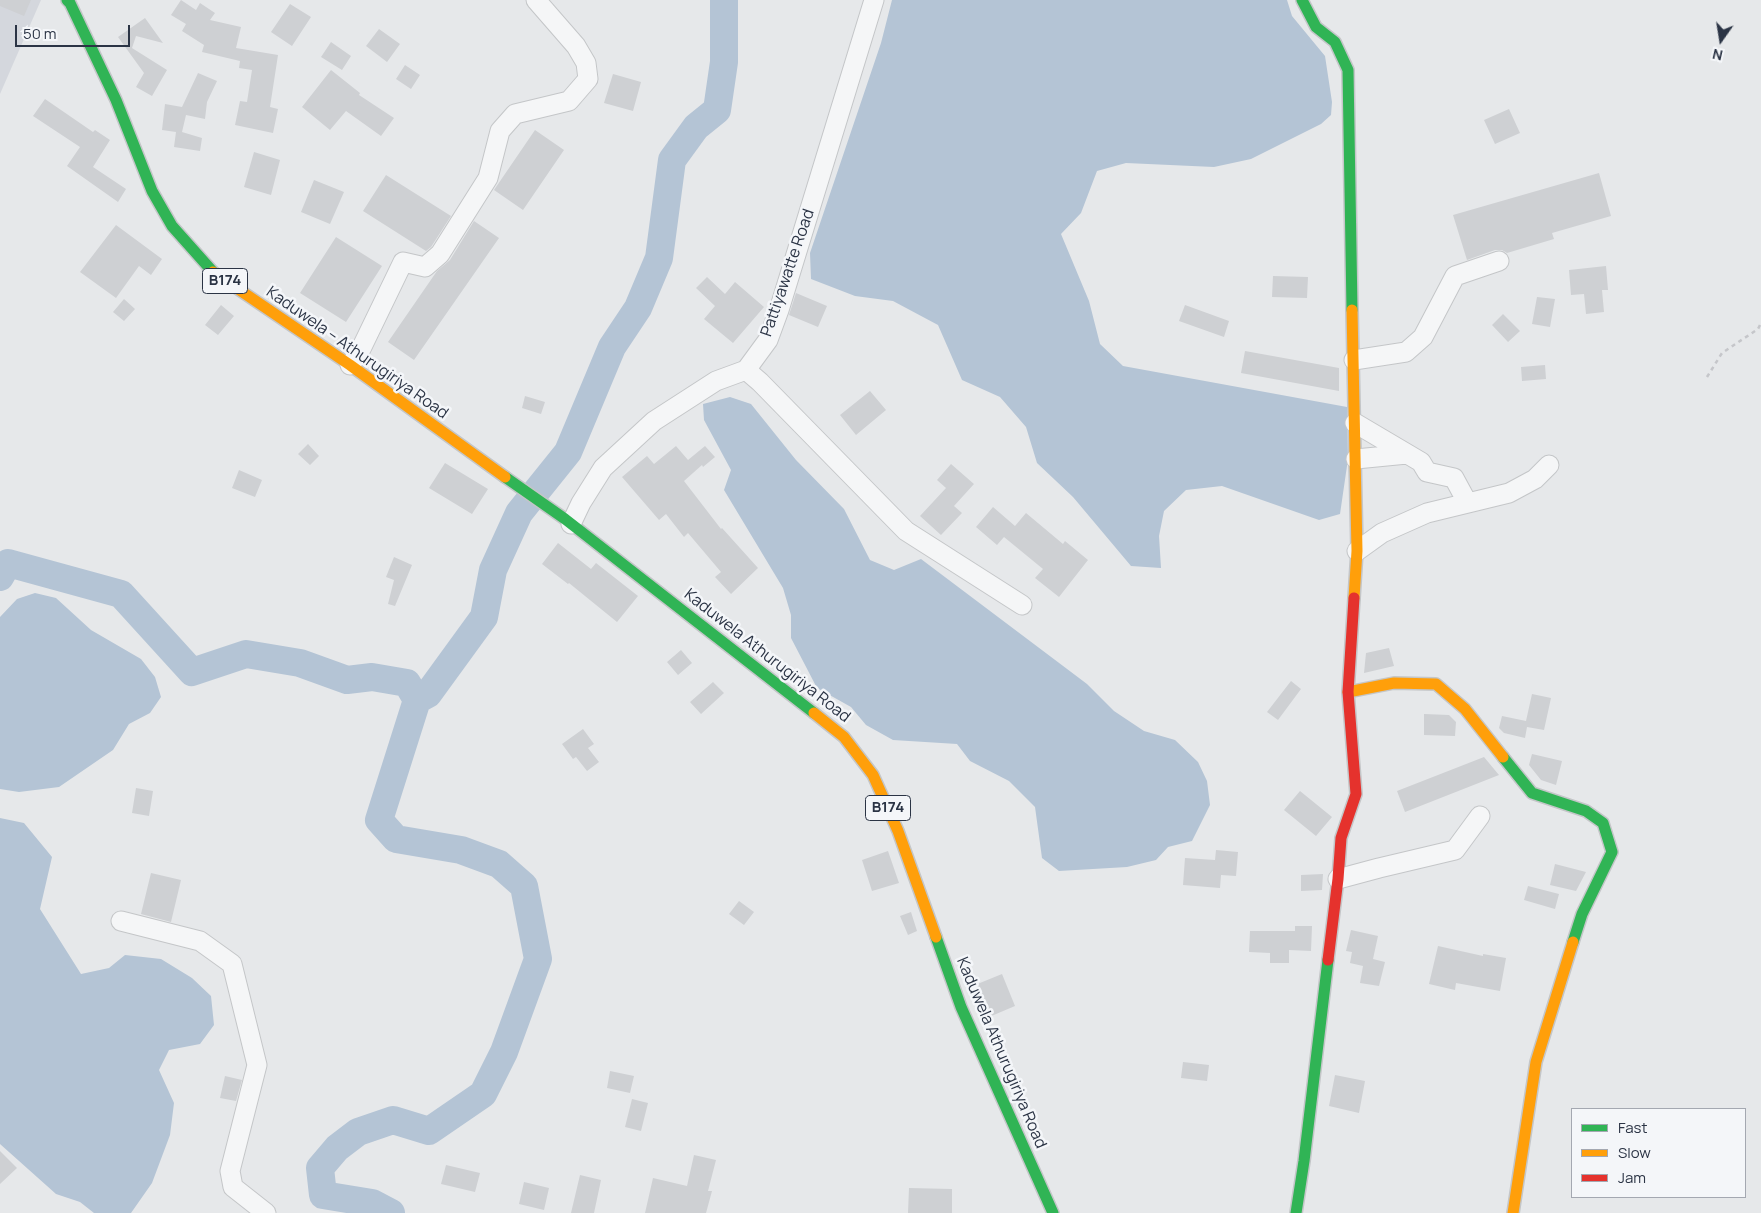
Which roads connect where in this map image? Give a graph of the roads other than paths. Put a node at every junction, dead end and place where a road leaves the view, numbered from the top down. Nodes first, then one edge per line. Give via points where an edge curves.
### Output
1 (66, 0) edge
2 (536, 0) edge
3 (874, 0) edge
4 (1302, 0) edge
5 (1499, 261) dead end
6 (1354, 360) junction
7 (350, 365) junction
8 (746, 370) junction
9 (1355, 423) junction
10 (1407, 454) junction
11 (1356, 459) junction
12 (1549, 465) dead end
13 (492, 468) joint
14 (1466, 502) junction
15 (568, 521) junction
16 (1357, 551) junction
17 (1022, 605) dead end
18 (1348, 692) junction
19 (1480, 816) dead end
20 (1338, 879) junction
21 (121, 921) dead end
22 (266, 1213) edge
23 (1053, 1213) edge
24 (1296, 1213) edge
25 (1512, 1213) edge

1 - 7 street, Kaduwela – Athurugiriya Road / B174 via 116,100 152,191 172,226 214,274
2 - 7 street via 576,46 586,63 588,79 569,101 515,114 500,130 488,178 440,254 425,267 403,262 359,354
3 - 8 street, Pattiyawatte Road via 779,310 768,340
4 - 6 street via 1316,28 1335,42 1348,70
5 - 6 street via 1455,276 1423,337 1406,352
6 - 9 street
7 - 13 street, Kaduwela – Athurugiriya Road / B174
8 - 15 street via 716,381 654,422 603,468
8 - 17 street via 906,532
9 - 10 street
9 - 11 street
10 - 11 street
10 - 14 street via 1421,462 1427,472 1454,478
11 - 16 street
12 - 14 street via 1535,479 1509,492
13 - 15 street, Kaduwela Athurugiriya Road / B174
14 - 16 street via 1427,513 1382,533
15 - 23 street, Kaduwela Athurugiriya Road / B174 via 844,737 872,775 898,831 960,1007
16 - 18 street
18 - 20 street via 1356,794 1341,838
18 - 25 street via 1394,683 1436,684 1465,709 1532,793 1586,811 1603,823 1612,852 1582,914 1536,1062
19 - 20 street via 1454,850
20 - 24 street
21 - 22 street via 200,941 232,964 257,1065 230,1171 233,1187

